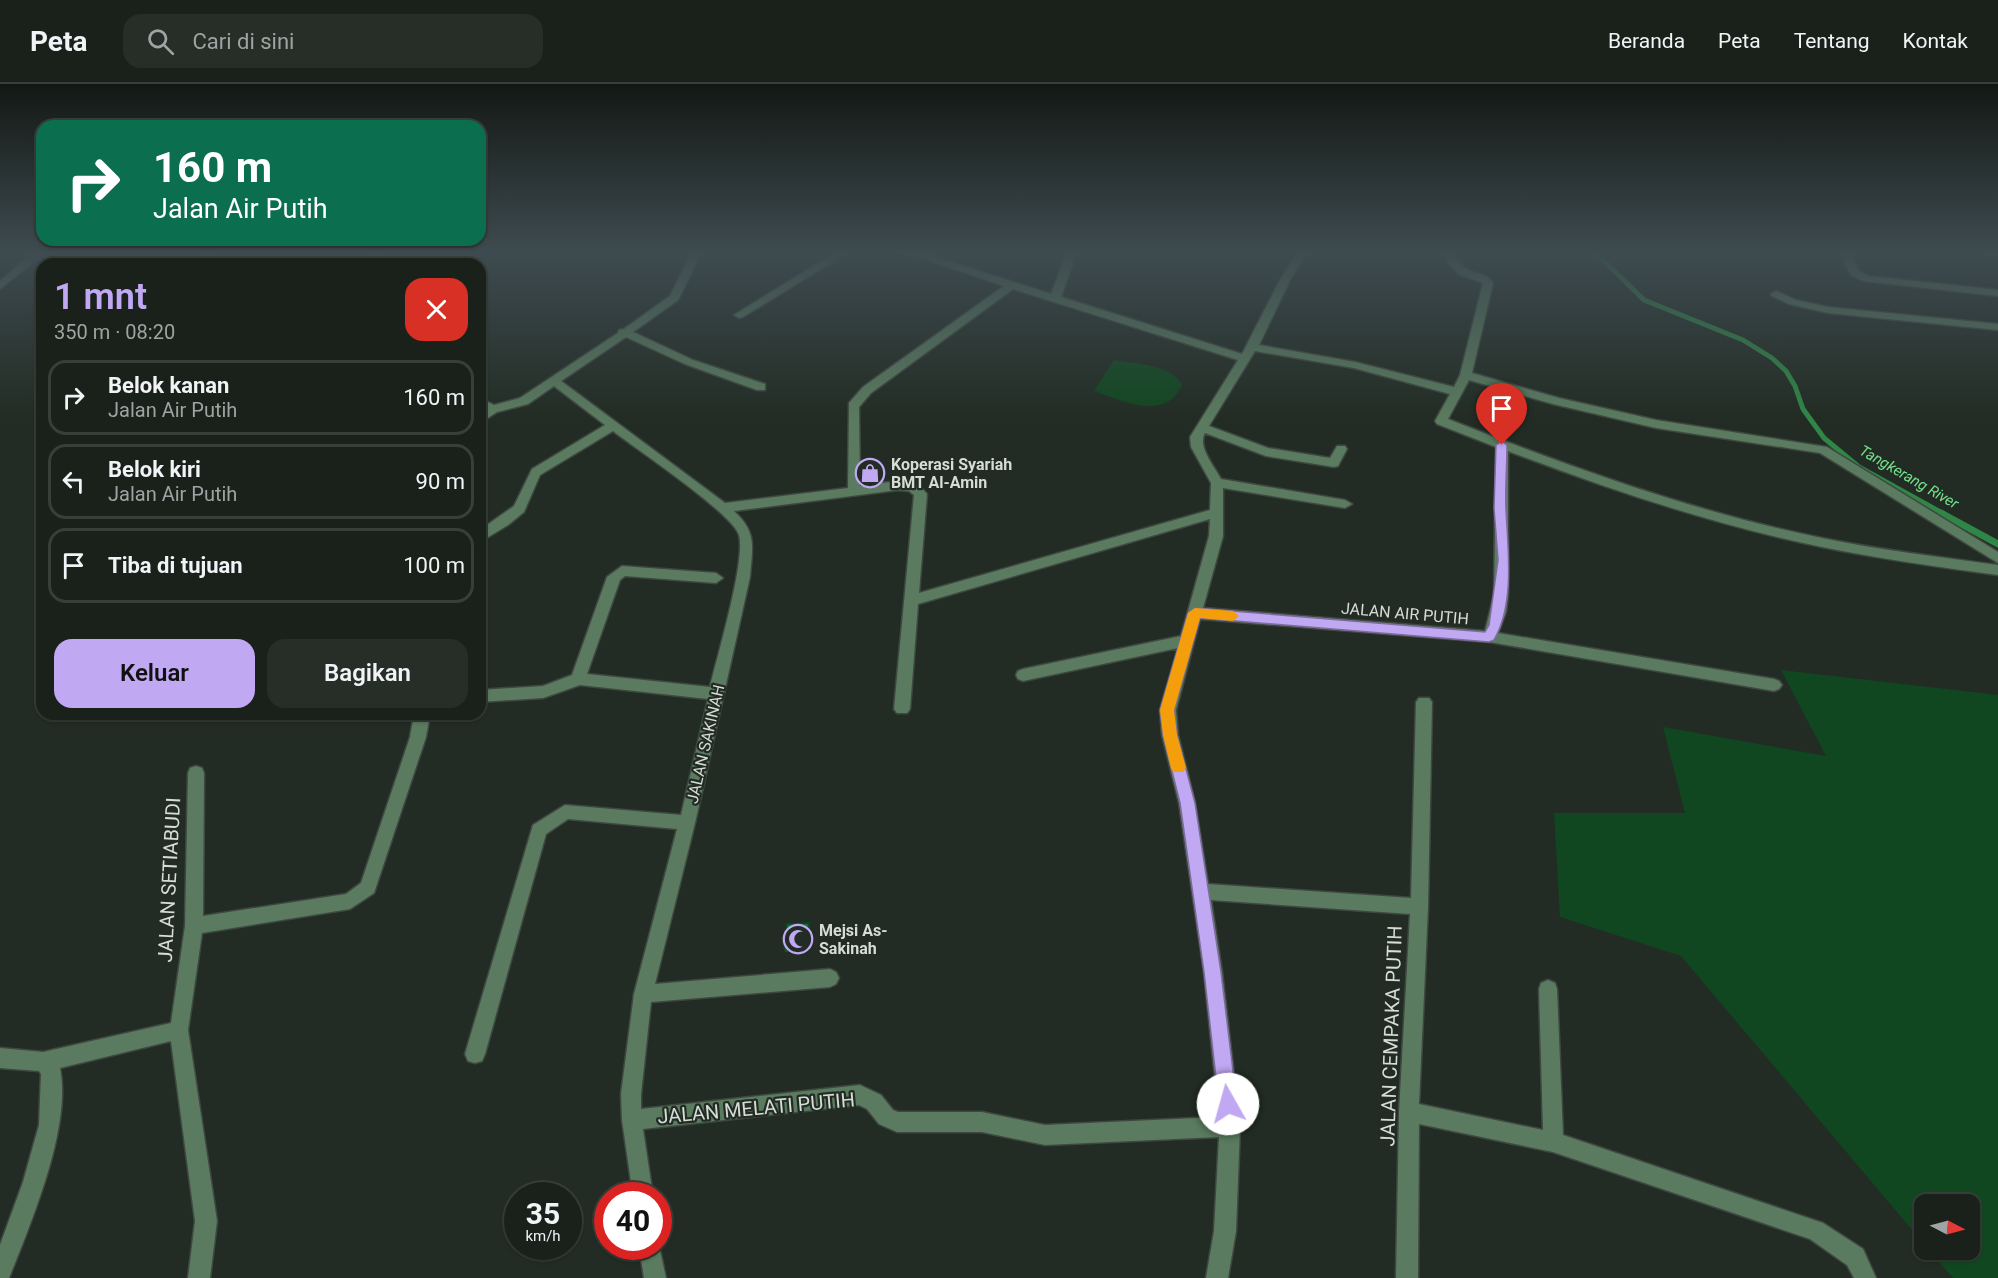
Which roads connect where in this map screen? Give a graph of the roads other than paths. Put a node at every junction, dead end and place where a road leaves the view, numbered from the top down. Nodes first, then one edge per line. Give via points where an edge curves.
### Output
1 (659, 308) edge
2 (751, 308) edge
3 (981, 308) edge
4 (1089, 308) edge
5 (1271, 308) edge
6 (1482, 308) edge
7 (1818, 308) edge
8 (739, 315) dead end
9 (1998, 327) edge
10 (623, 332) junction
11 (1248, 353) junction
12 (1466, 375) junction
13 (554, 381) junction
14 (761, 387) dead end
15 (1458, 392) junction
16 (486, 405) edge
17 (493, 409) junction
18 (486, 415) edge
19 (614, 425) junction
20 (1201, 427) junction
21 (1502, 445) junction
22 (1341, 449) dead end
23 (1217, 483) junction
24 (854, 490) junction
25 (1345, 504) dead end
26 (723, 508) junction
27 (1218, 512) junction
28 (486, 533) edge
29 (1998, 558) edge
30 (1998, 570) edge
31 (716, 578) dead end
32 (913, 600) junction
33 (1195, 613) junction
34 (1489, 637) junction
35 (1185, 641) junction
36 (1023, 675) dead end
37 (578, 679) junction
38 (1774, 685) dead end
39 (717, 694) junction
40 (486, 696) edge
41 (1424, 702) dead end
42 (902, 709) dead end
43 (421, 720) edge
44 (196, 773) dead end
45 (687, 823) junction
46 (1200, 891) junction
47 (1419, 907) junction
48 (194, 927) junction
49 (830, 978) dead end
50 (1548, 989) dead end
51 (643, 994) junction
52 (179, 1030) junction
53 (475, 1054) dead end
54 (0, 1058) edge
55 (43, 1062) junction
56 (1409, 1112) junction
57 (632, 1120) junction
58 (1230, 1126) junction
59 (1553, 1142) junction
60 (641, 1182) edge
61 (653, 1260) edge
62 (0, 1274) edge
63 (199, 1278) edge
64 (655, 1278) edge
65 (1217, 1278) edge
66 (1407, 1278) edge
67 (1864, 1278) edge

1 - 10 street
2 - 8 street
3 - 24 street via 867,390 853,406
4 - 11 street
5 - 11 street
6 - 12 street
7 - 9 street
10 - 13 street
10 - 14 street via 689,362
11 - 15 street via 1355,365
11 - 20 street
12 - 15 street
12 - 29 street via 1656,424 1824,450
13 - 17 street via 524,401
13 - 19 street, JALAN SAKINAH
15 - 21 street via 1441,421
16 - 17 street
17 - 18 street
19 - 26 street, JALAN SAKINAH
19 - 28 street via 536,472 516,514
20 - 22 street via 1266,452 1305,459 1334,463
20 - 23 street via 1197,447
21 - 30 street via 1634,493 1770,529 1875,553
21 - 34 street, JALAN AIR PUTIH via 1500,508 1504,560 1496,626
23 - 25 street
23 - 27 street
24 - 26 street
24 - 32 street via 898,486 912,487 921,494
26 - 39 street, JALAN SAKINAH via 740,524 746,537 743,577
27 - 32 street
27 - 33 street via 1216,536
31 - 37 street via 622,572 614,577
32 - 42 street
33 - 34 street, JALAN AIR PUTIH
33 - 35 street
34 - 38 street
35 - 36 street
35 - 46 street via 1167,710
37 - 39 street
37 - 40 street via 564,688 544,692
39 - 45 street, JALAN SAKINAH
41 - 47 street
43 - 48 street via 368,888 350,901
44 - 48 street, JALAN SETIABUDI
45 - 51 street, JALAN SAKINAH
45 - 53 street via 566,812 539,830
46 - 47 street, JALAN CEMPAKA PUTIH
46 - 58 street
47 - 56 street, JALAN CEMPAKA PUTIH
48 - 52 street, JALAN SETIABUDI
49 - 51 street
50 - 59 street
51 - 57 street, JALAN SAKINAH via 631,1094
52 - 55 street
52 - 63 street, JALAN SETIABUDI via 206,1221
54 - 55 street
55 - 62 street via 51,1070 50,1124
56 - 59 street
56 - 66 street, JALAN CEMPAKA PUTIH
57 - 58 street, JALAN MELATI PUTIH via 860,1095 897,1122 982,1122 1045,1136
57 - 60 street, JALAN SAKINAH
58 - 65 street via 1226,1231
59 - 67 street via 1816,1230 1855,1257
61 - 64 street

